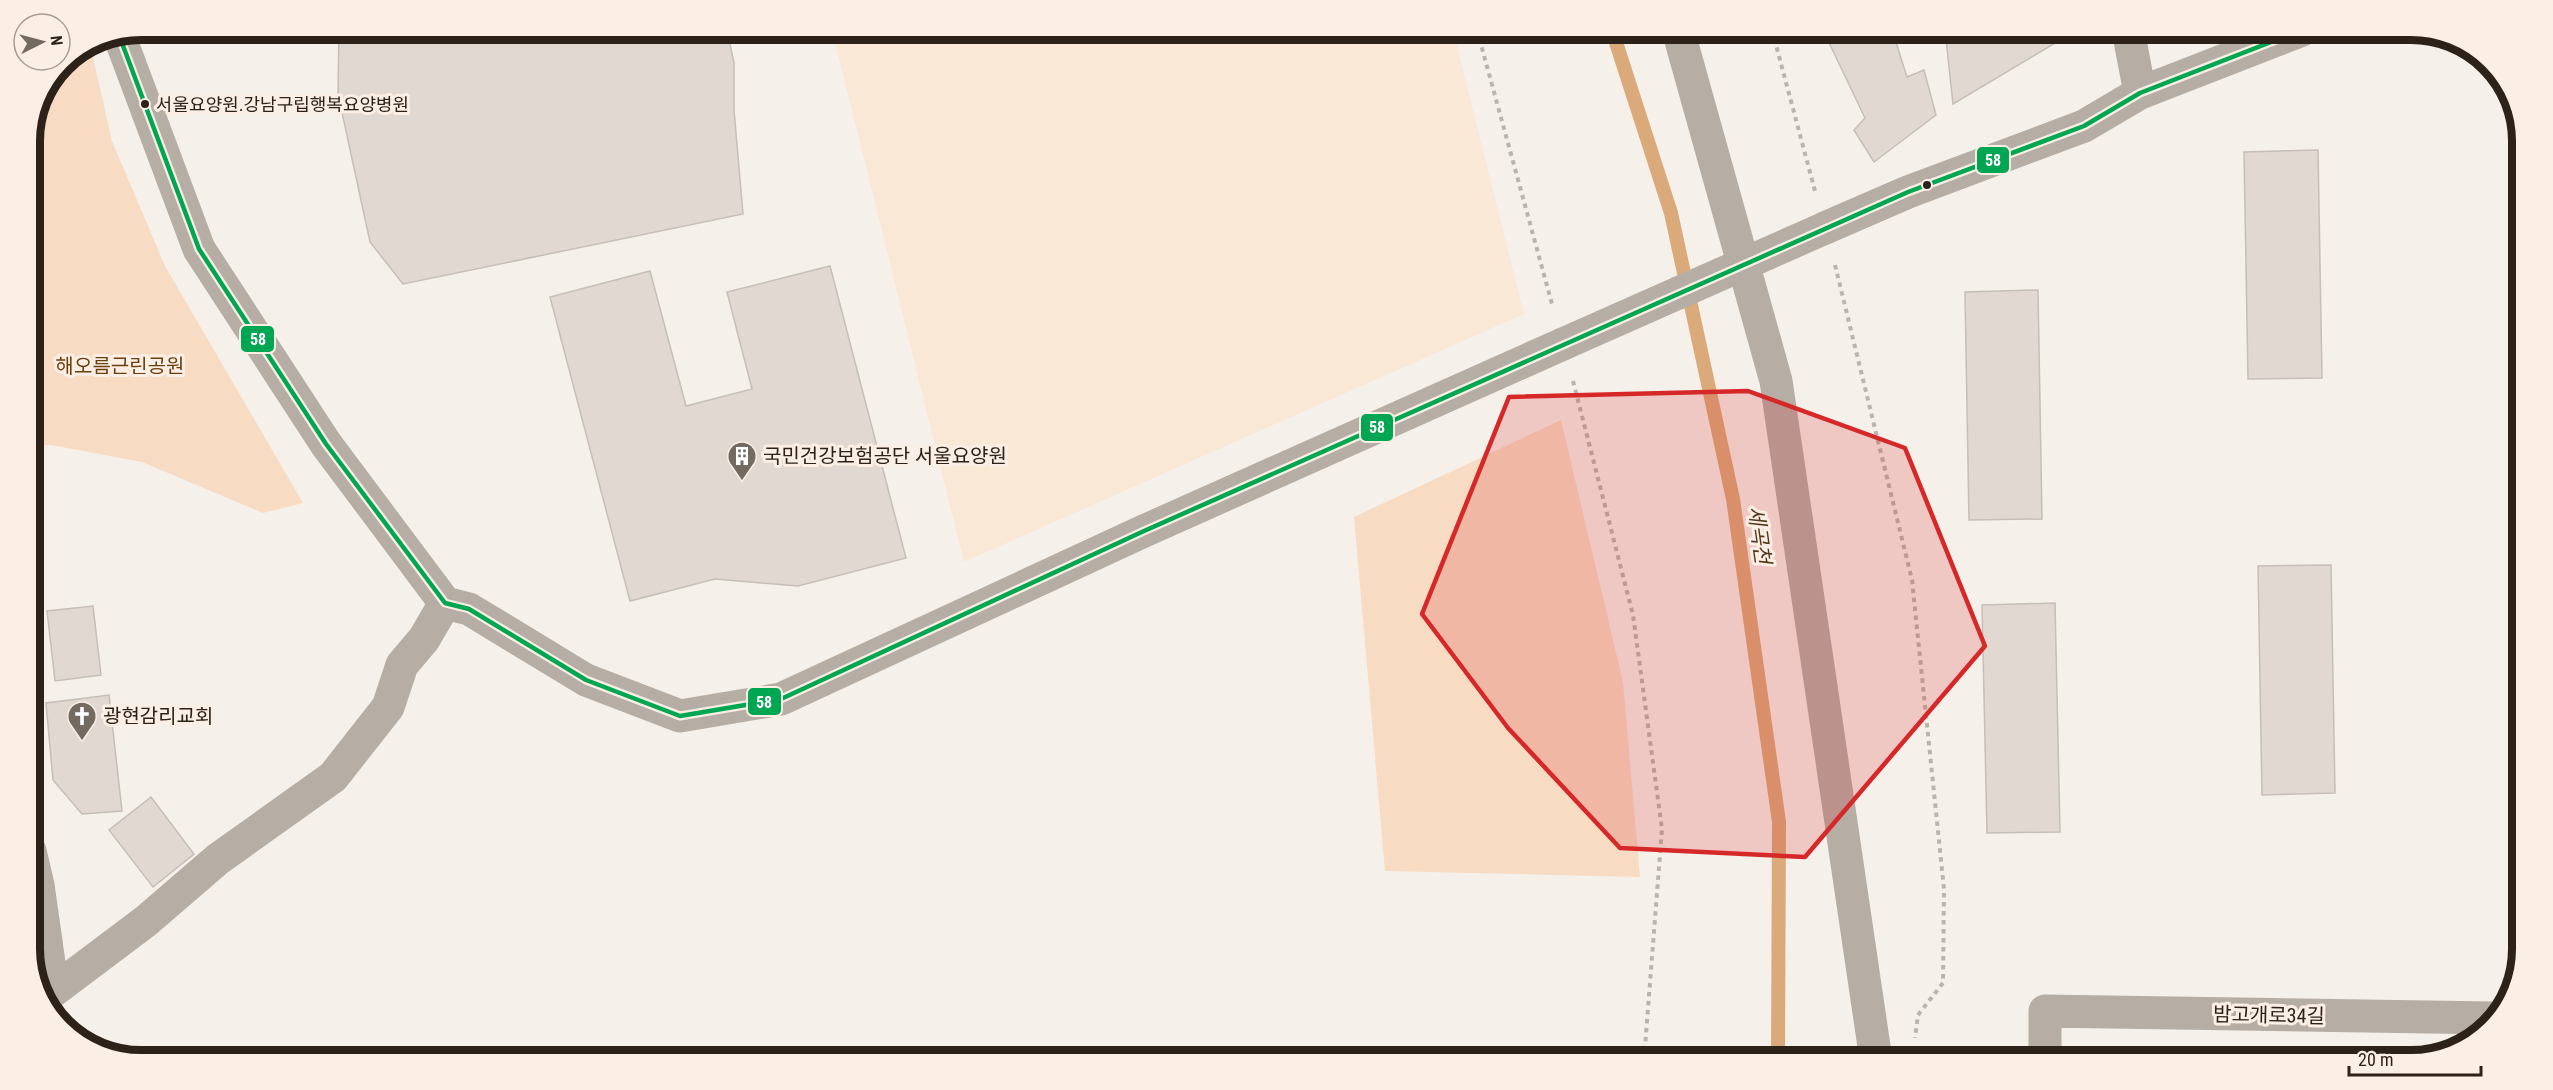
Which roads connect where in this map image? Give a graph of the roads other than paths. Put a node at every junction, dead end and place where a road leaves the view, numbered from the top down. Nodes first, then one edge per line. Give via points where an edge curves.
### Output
1 (1681, 40) edge
2 (2130, 40) edge
3 (2276, 40) edge
4 (121, 43) edge
5 (2140, 93) junction
6 (445, 603) junction
7 (41, 914) edge
8 (48, 987) edge
9 (50, 991) edge
10 (2484, 1018) edge
11 (1875, 1050) edge
12 (2045, 1050) edge

1 - 11 street via 1776,381
2 - 5 street
3 - 5 street
4 - 6 street via 199,249 326,444
5 - 6 street, bridge via 2084,126 1908,192 1825,228 1144,531 781,699 680,716 586,680 469,609
6 - 9 street via 424,639 402,664 388,707 333,777 218,859 146,921
7 - 8 street
10 - 12 street, 밤고개로34길 via 2045,1011

